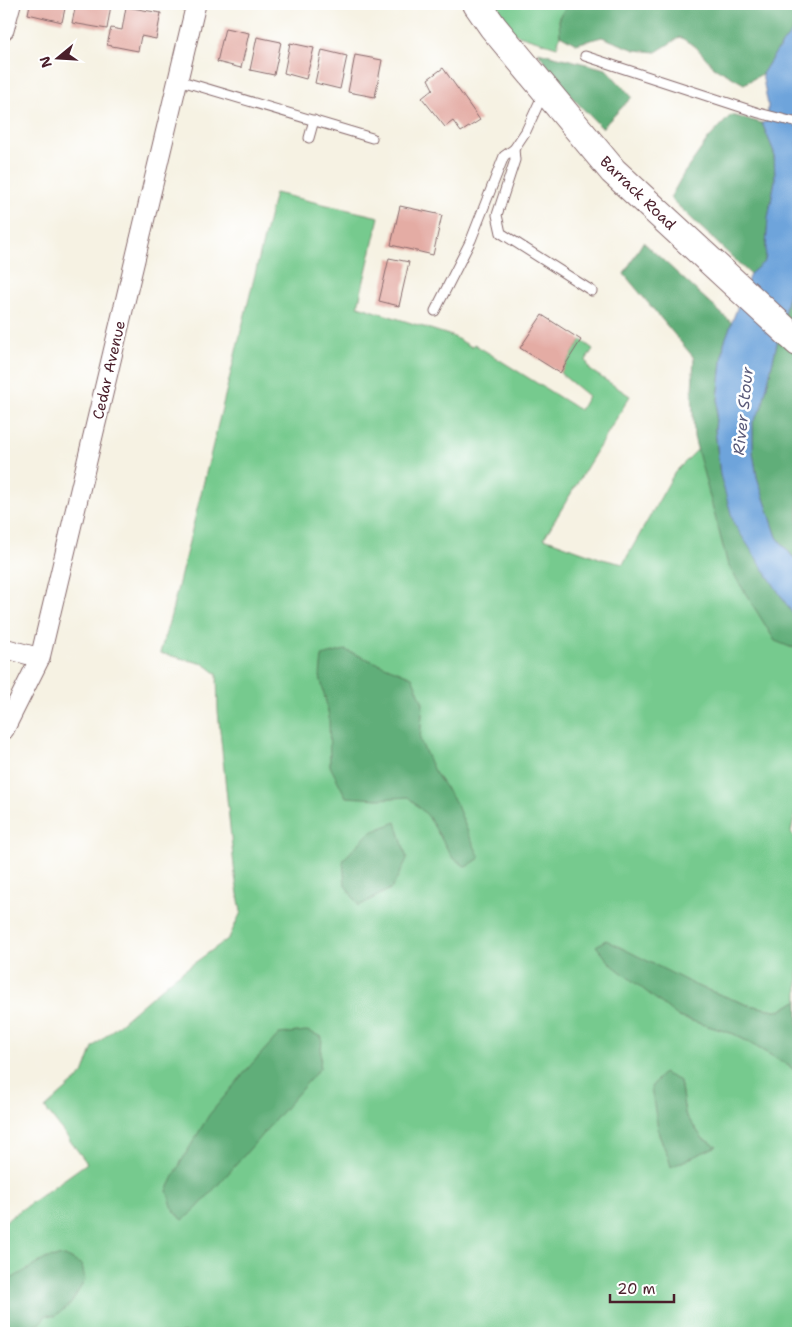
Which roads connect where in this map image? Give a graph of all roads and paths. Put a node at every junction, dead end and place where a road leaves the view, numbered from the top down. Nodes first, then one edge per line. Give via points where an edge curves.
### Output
1 (11, 4) edge
2 (196, 4) edge
3 (476, 4) edge
4 (4, 30) edge
5 (585, 56) dead end
6 (178, 80) junction
7 (545, 90) junction
8 (314, 120) junction
9 (798, 123) edge
10 (309, 138) dead end
11 (372, 138) dead end
12 (514, 149) junction
13 (592, 291) dead end
14 (434, 311) dead end
15 (798, 342) edge
16 (4, 648) edge
17 (40, 658) junction
18 (4, 730) edge

1 - 4 street
2 - 6 street, Cedar Avenue
3 - 7 main road, Barrack Road
5 - 9 lane
6 - 8 lane
6 - 17 street, Cedar Avenue
7 - 12 lane
7 - 15 main road, Barrack Road via 613,171
8 - 10 lane
8 - 11 lane
12 - 13 lane via 515,160 497,215 502,233
12 - 14 lane via 504,156 470,240
16 - 17 street
17 - 18 street, Cedar Avenue

